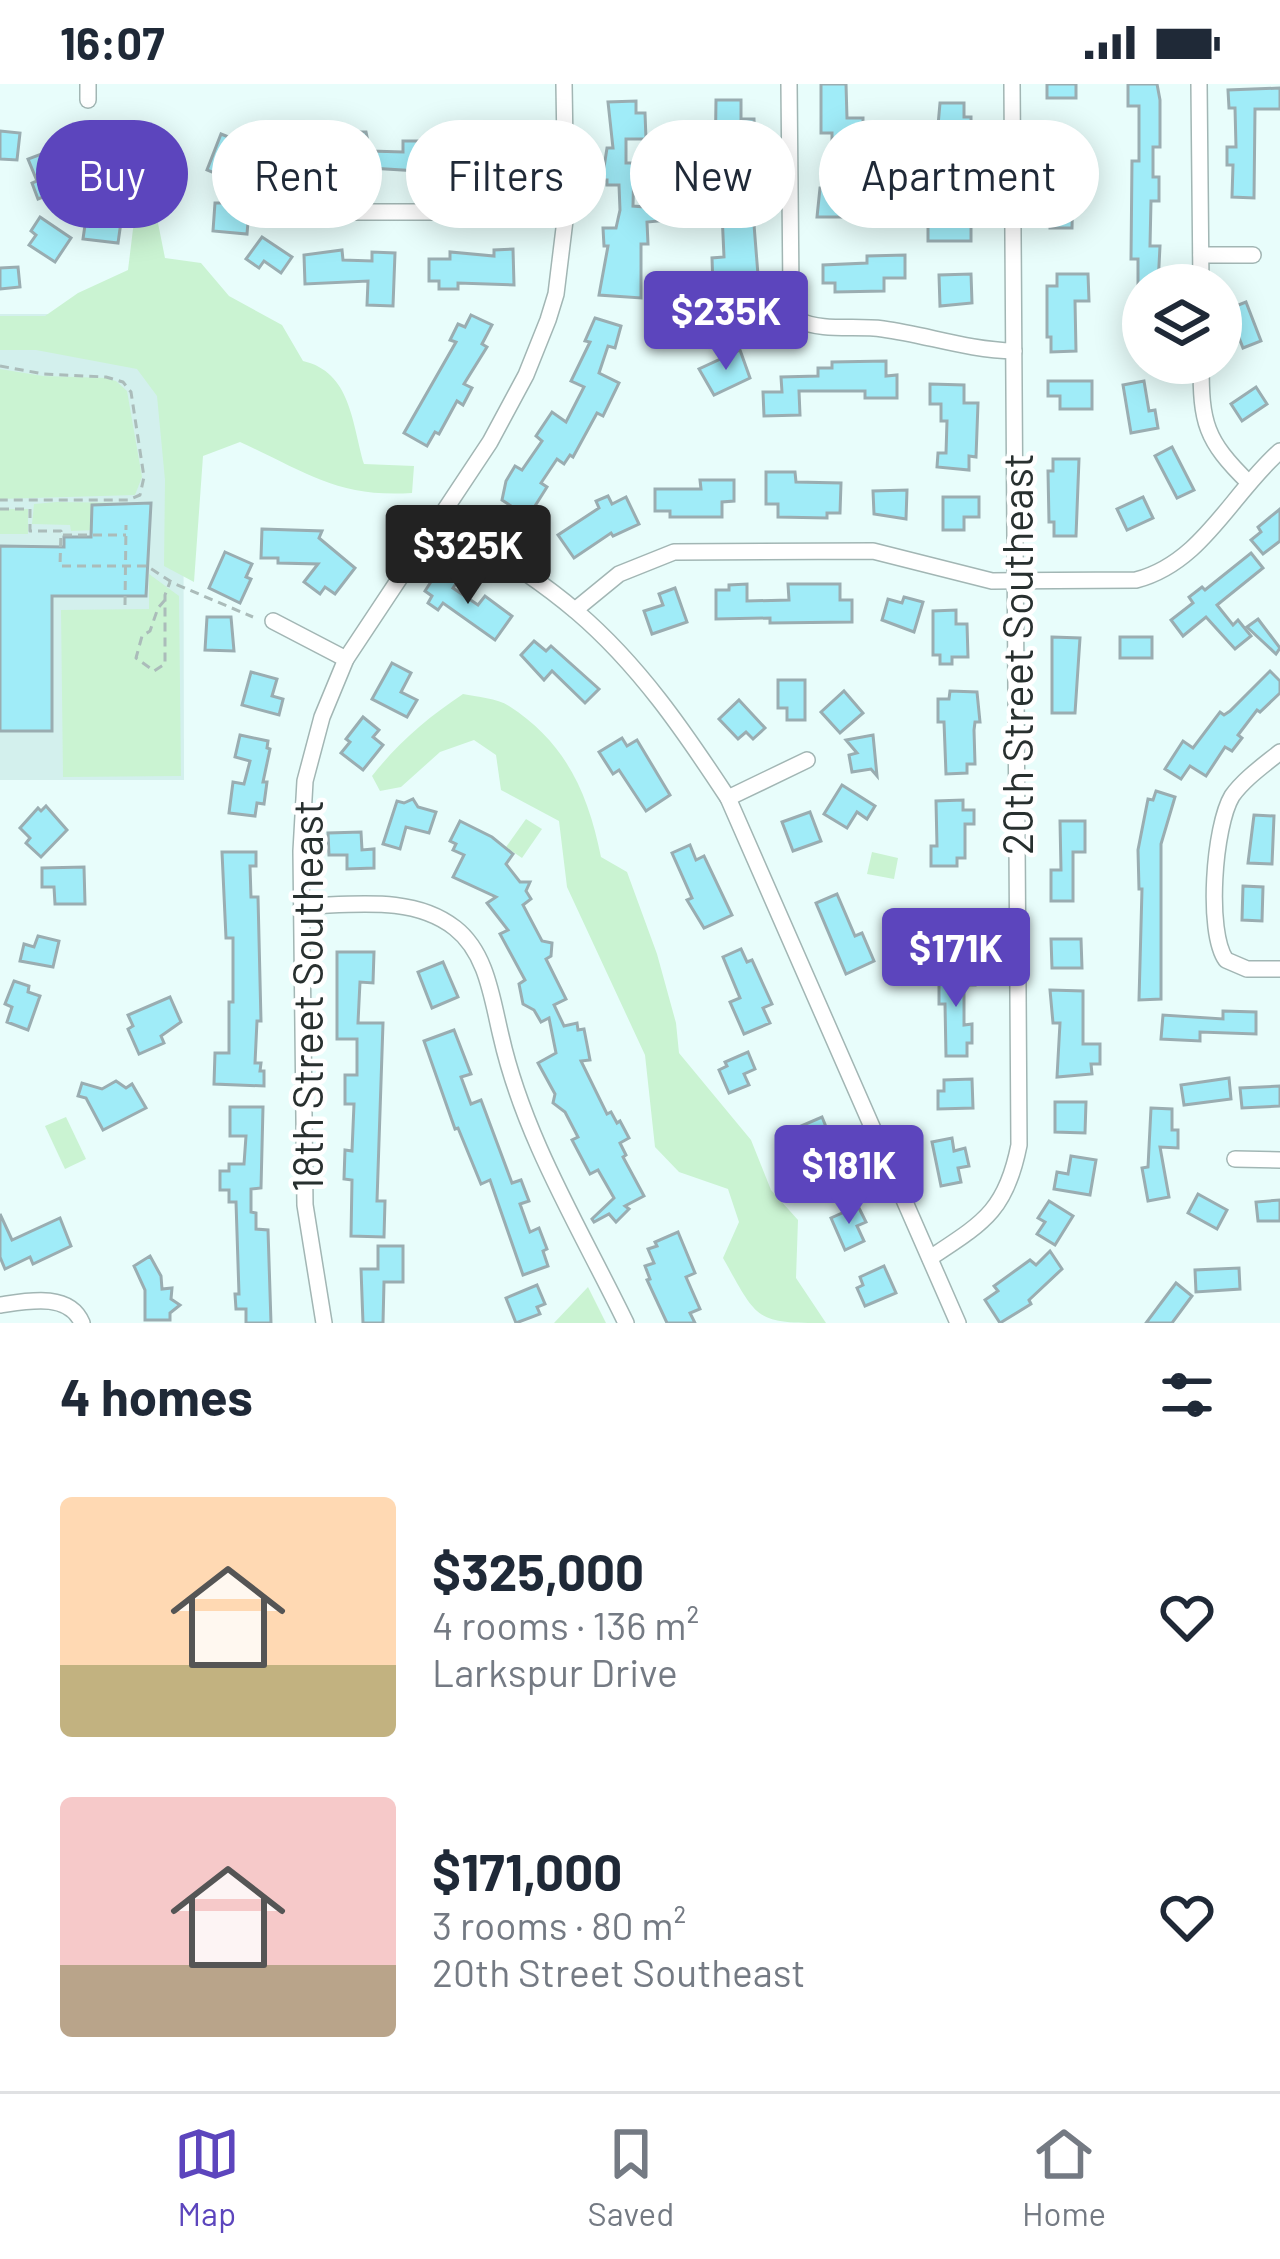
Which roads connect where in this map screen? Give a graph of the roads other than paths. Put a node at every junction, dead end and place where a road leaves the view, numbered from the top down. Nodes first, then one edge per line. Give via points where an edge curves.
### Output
1 (564, 84) edge
2 (789, 84) edge
3 (1012, 84) edge
4 (1199, 84) edge
5 (565, 120) edge
6 (564, 228) edge
7 (1202, 255) junction
8 (1252, 256) dead end
9 (1202, 264) edge
10 (1014, 351) junction
11 (1202, 384) edge
12 (1280, 451) edge
13 (1249, 483) junction
14 (440, 517) junction
15 (1015, 581) junction
16 (575, 610) junction
17 (273, 621) dead end
18 (346, 659) junction
19 (1280, 752) edge
20 (807, 760) dead end
21 (728, 798) junction
22 (303, 907) junction
23 (1280, 969) edge
24 (1234, 1159) dead end
25 (1280, 1160) edge
26 (930, 1258) junction
27 (0, 1305) edge
28 (78, 1316) edge
29 (324, 1323) edge
30 (626, 1323) edge
31 (958, 1323) edge

1 - 5 street, 18th Street Southeast
2 - 10 street via 798,320
3 - 10 street, 20th Street Southeast
4 - 7 street
6 - 14 street, 18th Street Southeast via 556,294 526,375
7 - 8 street
7 - 9 street
10 - 15 street, 20th Street Southeast
11 - 13 street via 1207,432
12 - 13 street
13 - 15 street via 1186,555 1154,575
14 - 16 street
14 - 18 street, 18th Street Southeast
15 - 16 street via 974,579 873,551 674,552 620,574
15 - 26 street, 20th Street Southeast via 1019,1145 998,1208
16 - 21 street via 637,672
17 - 18 street
18 - 22 street, 18th Street Southeast via 305,782
19 - 23 street via 1234,793 1221,824 1216,936 1234,967
20 - 21 street
21 - 26 street
22 - 29 street, 18th Street Southeast via 305,1205
22 - 30 street via 412,908 464,935 485,972 526,1118
24 - 25 street
26 - 31 street
27 - 28 street via 45,1301

